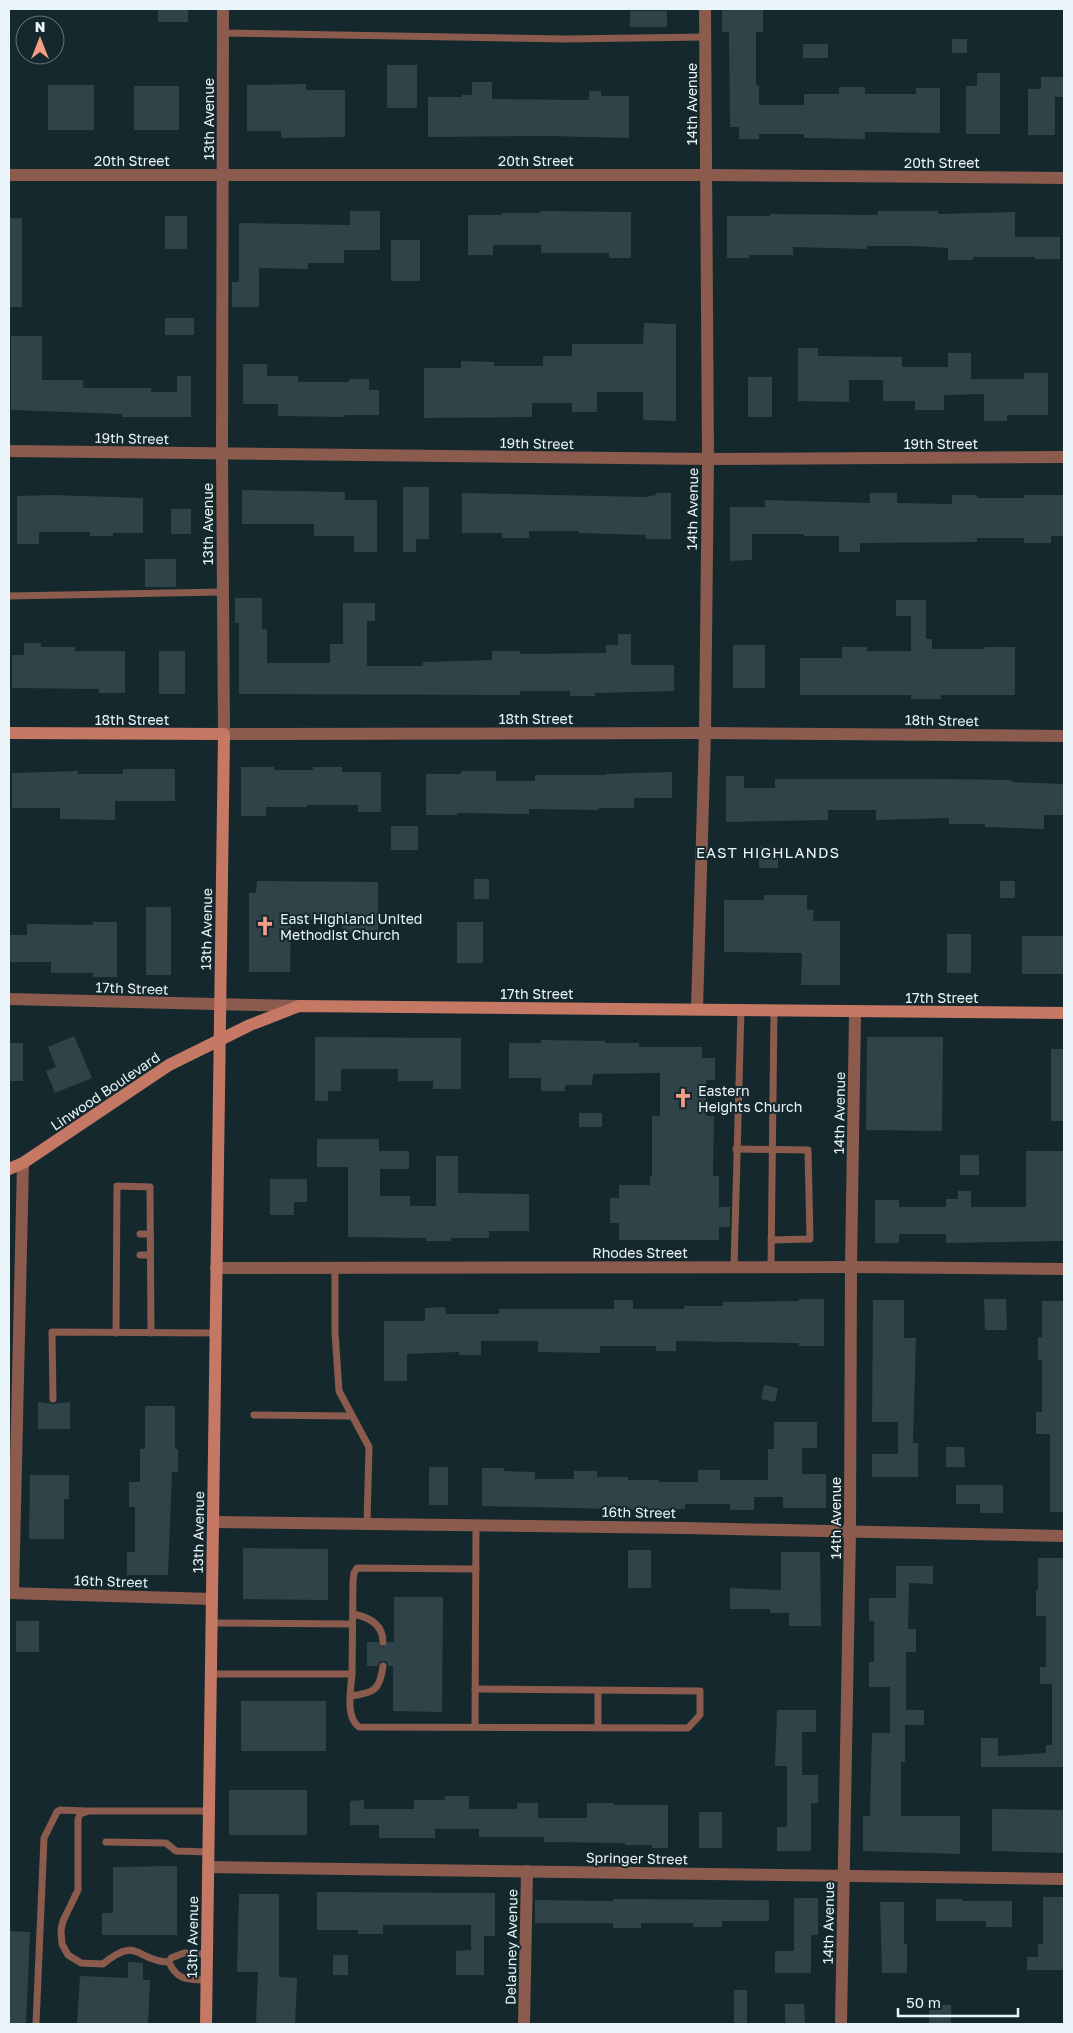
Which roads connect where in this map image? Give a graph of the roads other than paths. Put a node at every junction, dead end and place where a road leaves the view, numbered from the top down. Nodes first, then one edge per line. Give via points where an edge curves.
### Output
1 (223, 9) edge
2 (705, 9) edge
3 (223, 34) junction
4 (706, 38) junction
5 (9, 175) edge
6 (706, 175) junction
7 (223, 176) junction
8 (1064, 178) edge
9 (9, 452) edge
10 (222, 454) junction
11 (1064, 457) edge
12 (708, 460) junction
13 (222, 592) junction
14 (9, 596) edge
15 (705, 733) junction
16 (9, 734) edge
17 (224, 734) junction
18 (1064, 736) edge
19 (9, 1000) edge
20 (220, 1006) junction
21 (300, 1006) junction
22 (697, 1009) junction
23 (741, 1010) junction
24 (774, 1010) junction
25 (856, 1012) junction
26 (1064, 1013) edge
27 (220, 1040) junction
28 (736, 1149) junction
29 (771, 1150) junction
30 (23, 1163) junction
31 (9, 1169) edge
32 (141, 1214) dead end
33 (150, 1214) junction
34 (140, 1234) dead end
35 (150, 1234) junction
36 (771, 1240) junction
37 (140, 1255) dead end
38 (150, 1255) junction
39 (734, 1267) junction
40 (771, 1267) junction
41 (851, 1267) junction
42 (216, 1268) junction
43 (335, 1268) junction
44 (1064, 1269) edge
45 (116, 1333) junction
46 (151, 1333) junction
47 (216, 1334) junction
48 (52, 1399) dead end
49 (254, 1415) dead end
50 (351, 1416) junction
51 (213, 1522) junction
52 (368, 1524) junction
53 (476, 1525) junction
54 (850, 1532) junction
55 (1064, 1536) edge
56 (476, 1569) junction
57 (11, 1593) edge
58 (212, 1599) junction
59 (353, 1614) junction
60 (212, 1623) junction
61 (352, 1624) junction
62 (383, 1642) dead end
63 (383, 1666) dead end
64 (211, 1674) junction
65 (352, 1674) junction
66 (475, 1689) junction
67 (598, 1691) junction
68 (351, 1696) junction
69 (475, 1727) junction
70 (598, 1727) junction
71 (89, 1810) junction
72 (209, 1811) junction
73 (106, 1842) dead end
74 (209, 1852) junction
75 (208, 1868) junction
76 (527, 1871) junction
77 (844, 1875) junction
78 (1064, 1879) edge
79 (207, 1954) junction
80 (169, 1962) junction
81 (207, 1980) junction
82 (36, 2024) edge
83 (206, 2024) edge
84 (524, 2024) edge
85 (841, 2024) edge

1 - 3 street, 13th Avenue
2 - 4 street, 14th Avenue
3 - 4 lane
3 - 7 street, 13th Avenue
4 - 6 street, 14th Avenue
5 - 7 street, 20th Street
6 - 7 street, 20th Street
6 - 8 street, 20th Street
6 - 12 street, 14th Avenue
7 - 10 street, 13th Avenue
9 - 10 street, 19th Street
10 - 12 street, 19th Street
10 - 13 street, 13th Avenue
11 - 12 street, 19th Street
12 - 15 street, 14th Avenue
13 - 14 lane
13 - 17 street, 13th Avenue
15 - 17 street, 18th Street
15 - 18 street, 18th Street
15 - 22 street, 14th Avenue
16 - 17 street, 18th Street
17 - 20 street, 13th Avenue
19 - 20 street, 17th Street
20 - 21 street, 17th Street
20 - 27 street, 13th Avenue
21 - 22 street, 17th Street
21 - 27 street via 250,1024
22 - 23 street, 17th Street
23 - 24 street, 17th Street
23 - 28 lane
24 - 25 street, 17th Street
24 - 29 lane
25 - 26 street, 17th Street
25 - 41 street, 14th Avenue
27 - 30 street, Linwood Boulevard via 170,1065
27 - 42 street, 13th Avenue
28 - 29 lane
28 - 39 lane
29 - 36 lane
29 - 36 lane via 808,1150 810,1239
30 - 31 street, Linwood Boulevard
30 - 57 street
32 - 33 lane
33 - 35 lane
33 - 45 lane via 150,1187 117,1186
34 - 35 lane
35 - 38 lane
36 - 40 lane
37 - 38 lane
38 - 46 lane
39 - 40 street, Rhodes Street
39 - 43 street, Rhodes Street
40 - 41 street, Rhodes Street
41 - 44 street, Rhodes Street
41 - 54 street, 14th Avenue
42 - 43 street, Rhodes Street
42 - 47 street, 13th Avenue
43 - 50 lane via 339,1391
45 - 46 lane
45 - 48 lane via 52,1332
46 - 47 lane
47 - 51 street, 13th Avenue
49 - 50 lane
50 - 52 lane via 369,1446
51 - 52 street, 16th Street
51 - 58 street, 13th Avenue
52 - 53 street, 16th Street
53 - 54 street, 16th Street
53 - 56 lane
54 - 55 street, 16th Street
54 - 77 street, 14th Avenue
56 - 59 lane via 357,1568 354,1573
56 - 66 lane
57 - 58 street, 16th Street
58 - 60 street, 13th Avenue
59 - 61 lane
59 - 62 lane via 377,1625 383,1634
60 - 61 lane
60 - 64 street, 13th Avenue
61 - 65 lane
63 - 68 lane via 381,1682 373,1690
64 - 65 lane
64 - 72 street, 13th Avenue
65 - 68 lane
66 - 67 lane
66 - 69 lane
67 - 70 lane
67 - 70 lane via 700,1691 700,1715 688,1728
68 - 69 lane via 353,1723 359,1727
69 - 70 lane
71 - 72 lane
71 - 80 lane via 80,1814 78,1819 78,1890 63,1921 62,1944 68,1955 81,1963 103,1964 126,1949 138,1951 159,1962
71 - 82 lane via 60,1810 44,1838
72 - 74 street, 13th Avenue
73 - 74 lane via 166,1843 176,1851
74 - 75 street, 13th Avenue
75 - 76 street, Springer Street
75 - 79 street, 13th Avenue
76 - 77 street, Springer Street
76 - 84 street, Delauney Avenue
77 - 78 street, Springer Street
77 - 85 street, 14th Avenue
79 - 80 lane via 184,1953
79 - 81 street, 13th Avenue
80 - 81 lane via 179,1978
81 - 83 street, 13th Avenue

